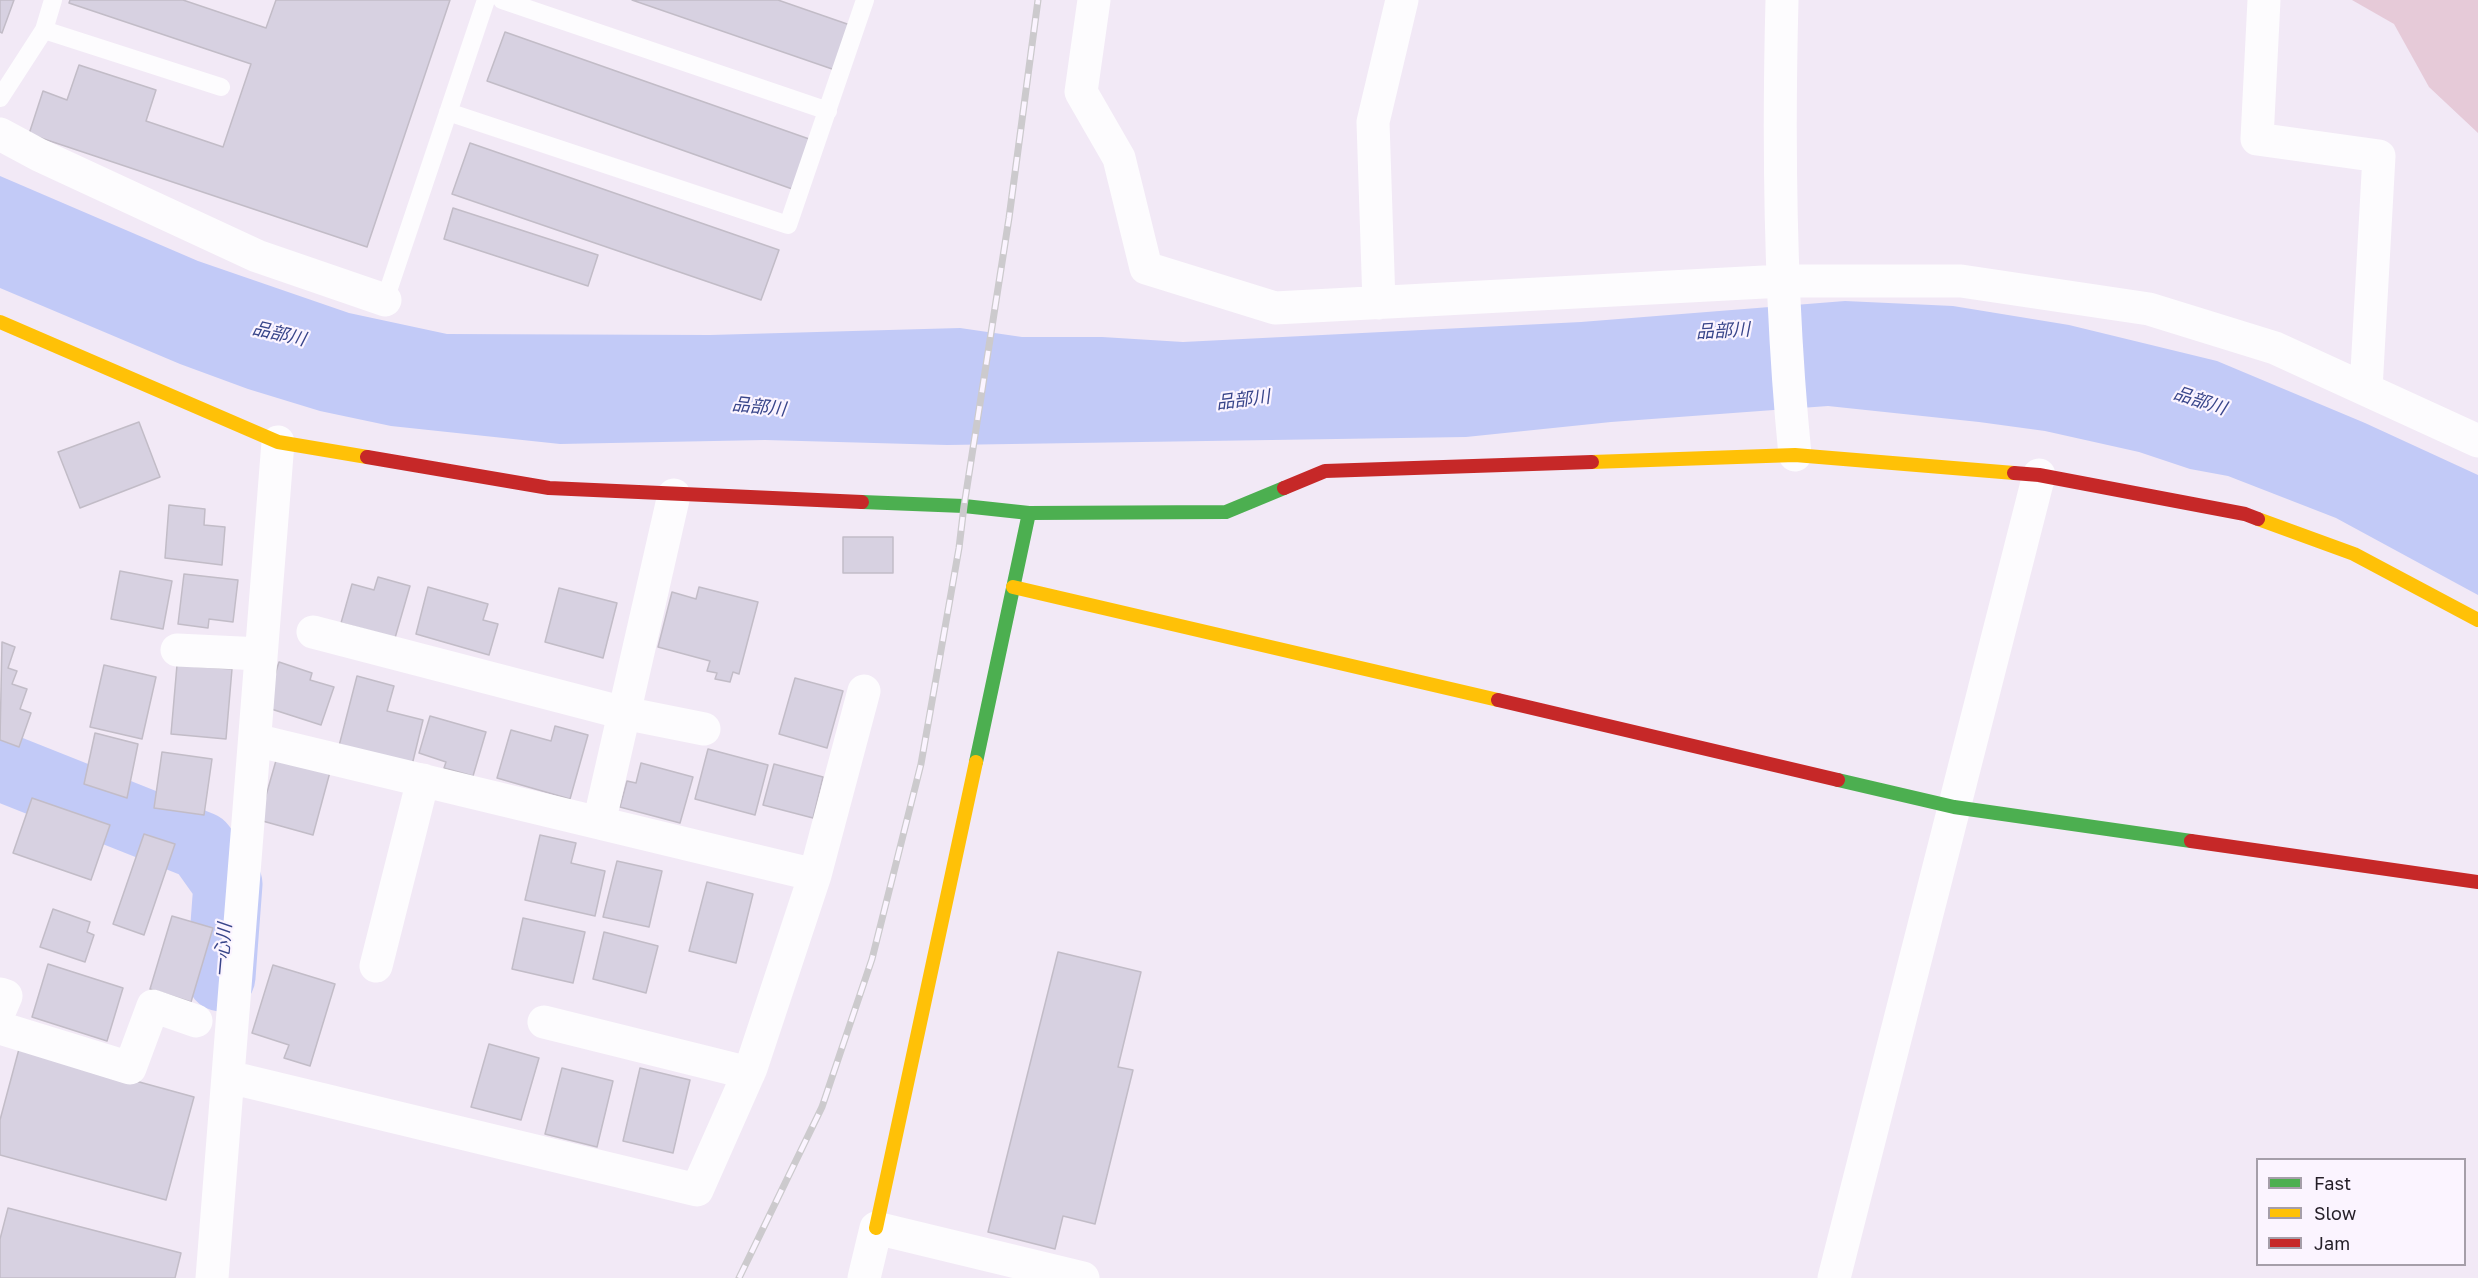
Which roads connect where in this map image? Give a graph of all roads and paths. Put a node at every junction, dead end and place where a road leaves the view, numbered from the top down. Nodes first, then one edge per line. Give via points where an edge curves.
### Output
1 (53, 0) edge
2 (486, 0) edge
3 (502, 0) edge
4 (865, 0) edge
5 (1094, 0) edge
6 (1402, 0) edge
7 (1782, 0) edge
8 (2264, 0) edge
9 (44, 30) junction
10 (221, 87) dead end
11 (0, 98) edge
12 (828, 111) junction
13 (448, 112) junction
14 (0, 134) edge
15 (1783, 290) junction
16 (385, 300) joint
17 (1379, 303) junction
18 (0, 322) edge
19 (2366, 389) junction
20 (1794, 441) junction
21 (2478, 441) edge
22 (278, 442) junction
23 (2039, 475) junction
24 (674, 495) junction
25 (1029, 513) junction
26 (1013, 587) junction
27 (2478, 620) edge
28 (313, 632) dead end
29 (177, 650) dead end
30 (261, 654) junction
31 (864, 691) dead end
32 (624, 713) junction
33 (704, 729) dead end
34 (255, 740) junction
35 (423, 780) junction
36 (1954, 807) junction
37 (599, 823) junction
38 (815, 875) junction
39 (2478, 882) edge
40 (376, 966) dead end
41 (0, 994) edge
42 (0, 1010) edge
43 (196, 1021) dead end
44 (544, 1022) dead end
45 (0, 1028) edge
46 (749, 1073) junction
47 (229, 1077) junction
48 (876, 1228) junction
49 (212, 1278) edge
50 (864, 1278) edge
51 (1083, 1278) edge
52 (1834, 1278) edge

1 - 9 lane
2 - 13 lane
3 - 12 lane
4 - 12 lane
5 - 17 street via 1082,92 1119,158 1146,268 1275,308
6 - 17 street via 1373,122
7 - 15 street
8 - 19 street via 2256,139 2379,156
9 - 10 lane
9 - 11 lane
12 - 13 lane via 788,225
13 - 16 lane
14 - 16 street via 257,256
15 - 17 street
15 - 19 street via 1961,281 2149,309 2275,348
15 - 20 street
18 - 22 street
19 - 21 street
20 - 23 street
20 - 25 street via 1324,471 1226,512
22 - 24 street via 549,488
22 - 30 street
23 - 27 street via 2245,514 2354,554
23 - 36 street
24 - 25 street via 964,506
24 - 32 street
25 - 26 street
26 - 36 street
26 - 48 street
28 - 32 street
29 - 30 street
30 - 34 street
31 - 38 street
32 - 33 street
32 - 37 street
34 - 35 street
34 - 47 street
35 - 37 street
35 - 40 street
36 - 39 street
36 - 52 street
37 - 38 street
38 - 46 street
41 - 42 street via 6,996
43 - 45 street via 153,1006 130,1068
44 - 46 street
46 - 47 street via 697,1190
47 - 49 street
48 - 50 street
48 - 51 street

